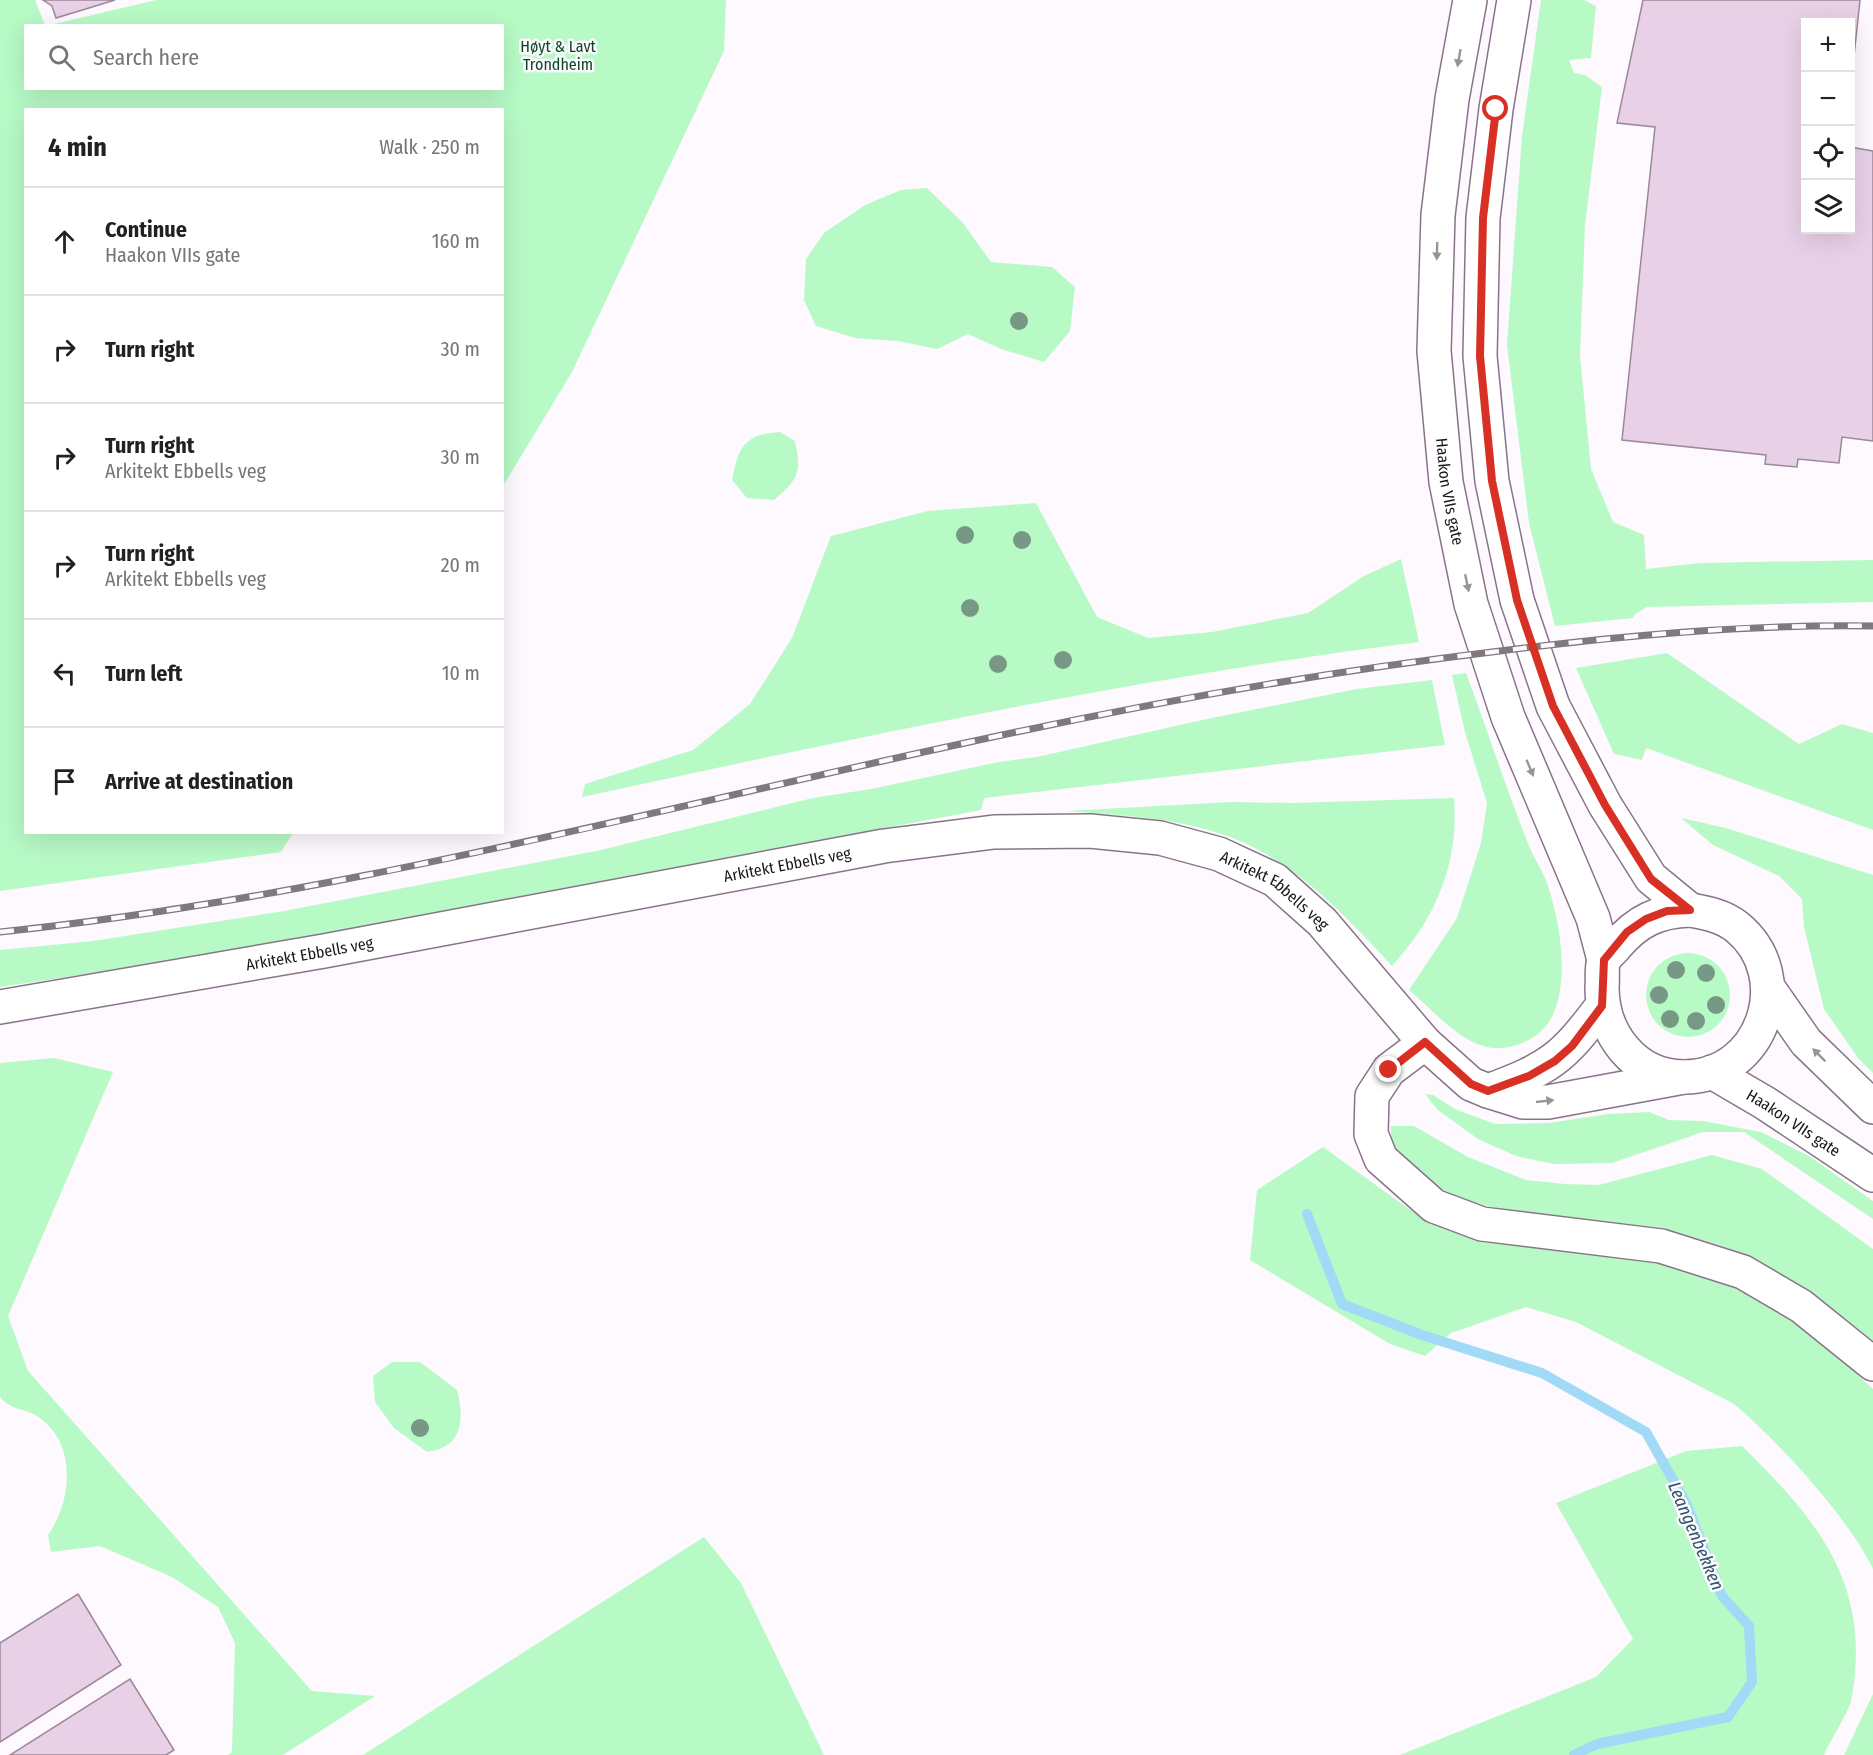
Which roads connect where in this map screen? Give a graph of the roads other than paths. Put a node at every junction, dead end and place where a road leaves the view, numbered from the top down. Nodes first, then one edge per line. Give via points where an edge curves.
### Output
1 (1470, 0) edge
2 (1514, 0) edge
3 (1690, 910) junction
4 (1604, 960) junction
5 (1769, 989) junction
6 (1602, 1006) junction
7 (0, 1007) edge
8 (1425, 1042) junction
9 (1698, 1075) junction
10 (1488, 1091) junction
11 (1873, 1107) edge
12 (1873, 1175) edge
13 (1873, 1364) edge

1 -> 4 main road, Haakon VIIs gate via 1452,99 1438,215 1434,351 1446,482 1471,604 1500,694 1593,918
2 - 3 main road via 1483,218 1480,356 1492,481 1517,600 1553,706 1605,805 1651,879
3 - 4 main road via 1667,911 1646,919 1627,932
3 - 5 main road via 1714,914 1736,926 1761,958
4 - 6 main road
5 - 9 main road via 1766,1016 1754,1041 1735,1060
11 -> 5 main road via 1806,1042
6 - 9 main road via 1609,1028 1639,1064 1661,1074
6 - 10 main road via 1572,1046 1555,1061 1529,1076
7 - 8 main road, Arkitekt Ebbells veg via 884,846 994,832 1090,831 1180,843 1219,854 1275,880 1322,922
8 - 10 main road, Arkitekt Ebbells veg via 1471,1084
8 - 13 main road via 1389,1070 1372,1096 1371,1134 1381,1159 1434,1206 1482,1224 1661,1246 1743,1272 1801,1306
10 -> 9 main road, Arkitekt Ebbells veg via 1523,1102 1548,1102
9 - 12 main road, Haakon VIIs gate via 1765,1103

